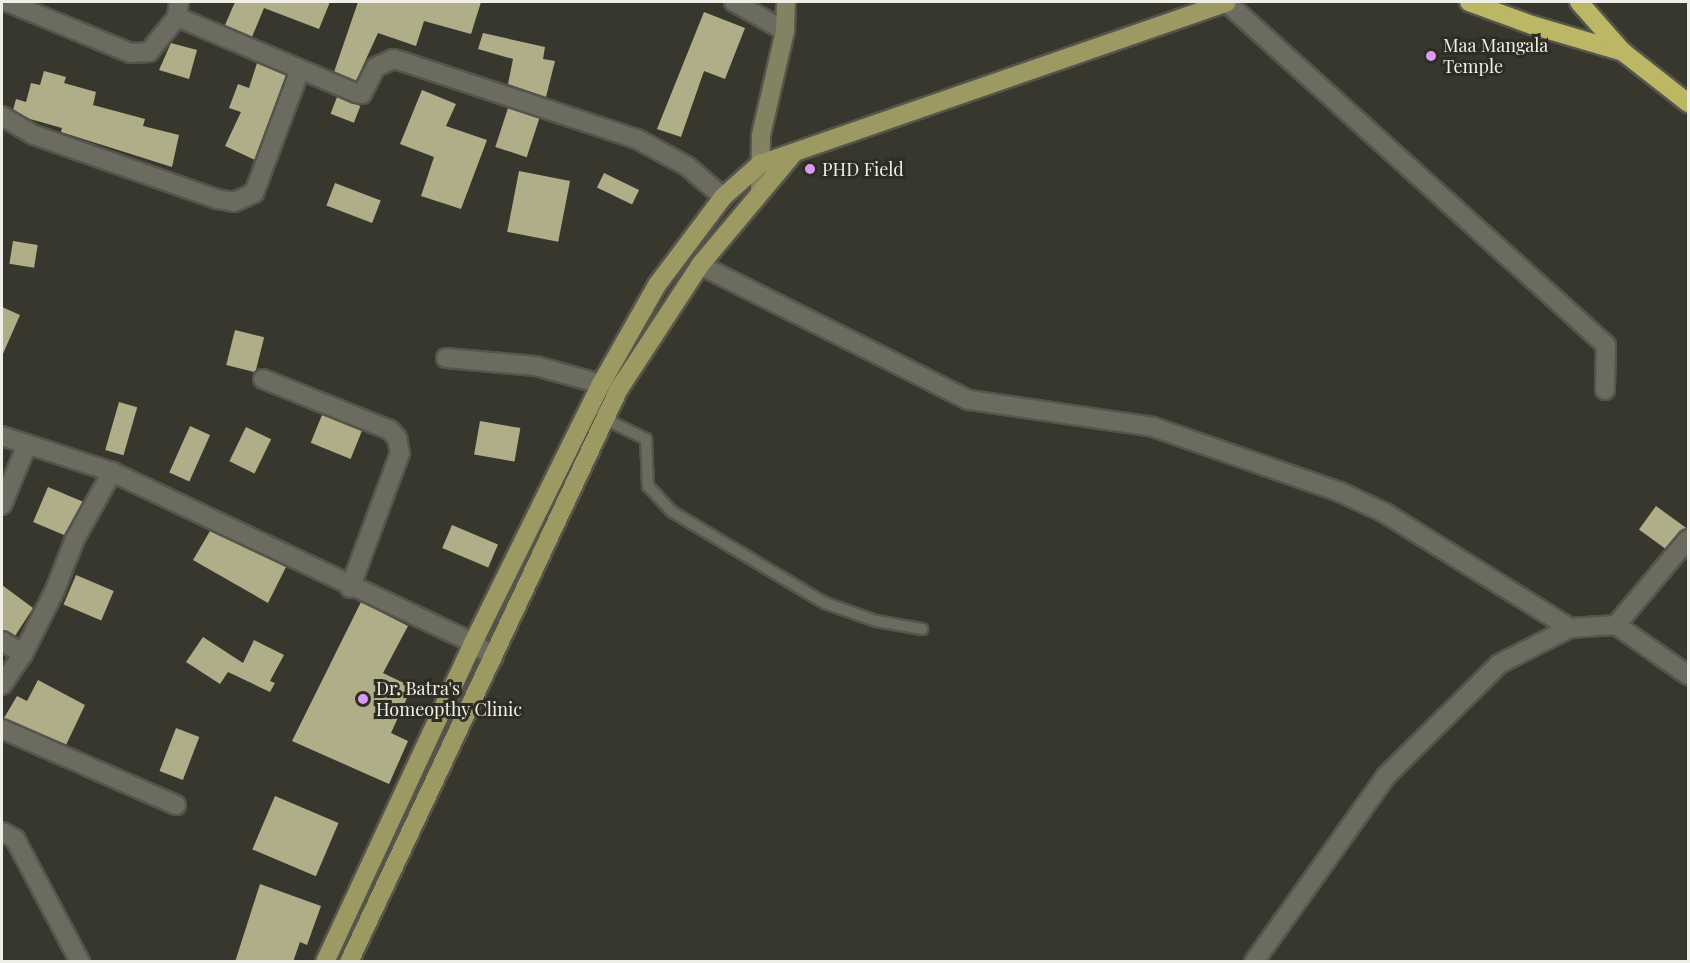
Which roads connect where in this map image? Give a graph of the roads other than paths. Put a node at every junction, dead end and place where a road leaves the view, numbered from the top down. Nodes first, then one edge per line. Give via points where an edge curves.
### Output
1 (7, 2) edge
2 (734, 2) edge
3 (786, 2) edge
4 (1228, 2) edge
5 (1469, 2) edge
6 (1486, 2) edge
7 (1578, 2) edge
8 (178, 9) edge
9 (785, 31) junction
10 (1623, 52) junction
11 (300, 70) junction
12 (1689, 103) edge
13 (2, 116) edge
14 (794, 153) junction
15 (760, 164) junction
16 (760, 193) junction
17 (723, 197) junction
18 (700, 265) junction
19 (446, 358) dead end
20 (263, 379) dead end
21 (601, 384) junction
22 (1605, 390) dead end
23 (605, 420) junction
24 (2, 436) edge
25 (26, 447) junction
26 (112, 472) junction
27 (2, 505) edge
28 (1689, 538) edge
29 (350, 588) junction
30 (1616, 625) junction
31 (1570, 628) junction
32 (922, 629) dead end
33 (2, 641) edge
34 (473, 643) junction
35 (23, 654) junction
36 (494, 657) junction
37 (1689, 675) edge
38 (2, 685) edge
39 (2, 729) edge
40 (176, 805) dead end
41 (2, 832) edge
42 (80, 962) edge
43 (325, 962) edge
44 (350, 962) edge
45 (1254, 962) edge

1 - 8 street via 131,52 149,52
2 - 9 street
3 - 9 main road
4 - 14 main road
4 - 22 street via 1605,345
5 - 6 highway
5 - 10 highway via 1532,26
7 - 10 highway
8 - 11 street
9 - 15 main road via 761,135
10 - 12 highway
11 - 13 street via 254,193 234,202 34,135
11 - 17 street via 362,94 376,67 393,59 404,62 637,139 687,166
14 - 15 main road
14 - 16 main road
15 - 16 main road
15 - 17 main road
16 - 18 main road
17 - 21 main road via 657,285
18 - 23 main road via 658,324
18 - 31 street via 969,400 1153,427 1340,492 1385,513
19 - 21 street via 537,366
20 - 29 street via 390,430 397,438 400,453
21 - 34 main road
23 - 32 lane via 646,438 648,486 671,510 825,603 876,621
23 - 36 main road
24 - 25 street
25 - 26 street
25 - 27 street
26 - 29 street
26 - 35 street via 75,539
28 - 30 street
29 - 34 street
30 - 31 street
30 - 37 street
31 - 45 street via 1499,664 1386,776
33 - 35 street
34 - 36 street
34 - 43 main road
35 - 38 street
36 - 44 main road
39 - 40 street
41 - 42 street via 15,839

